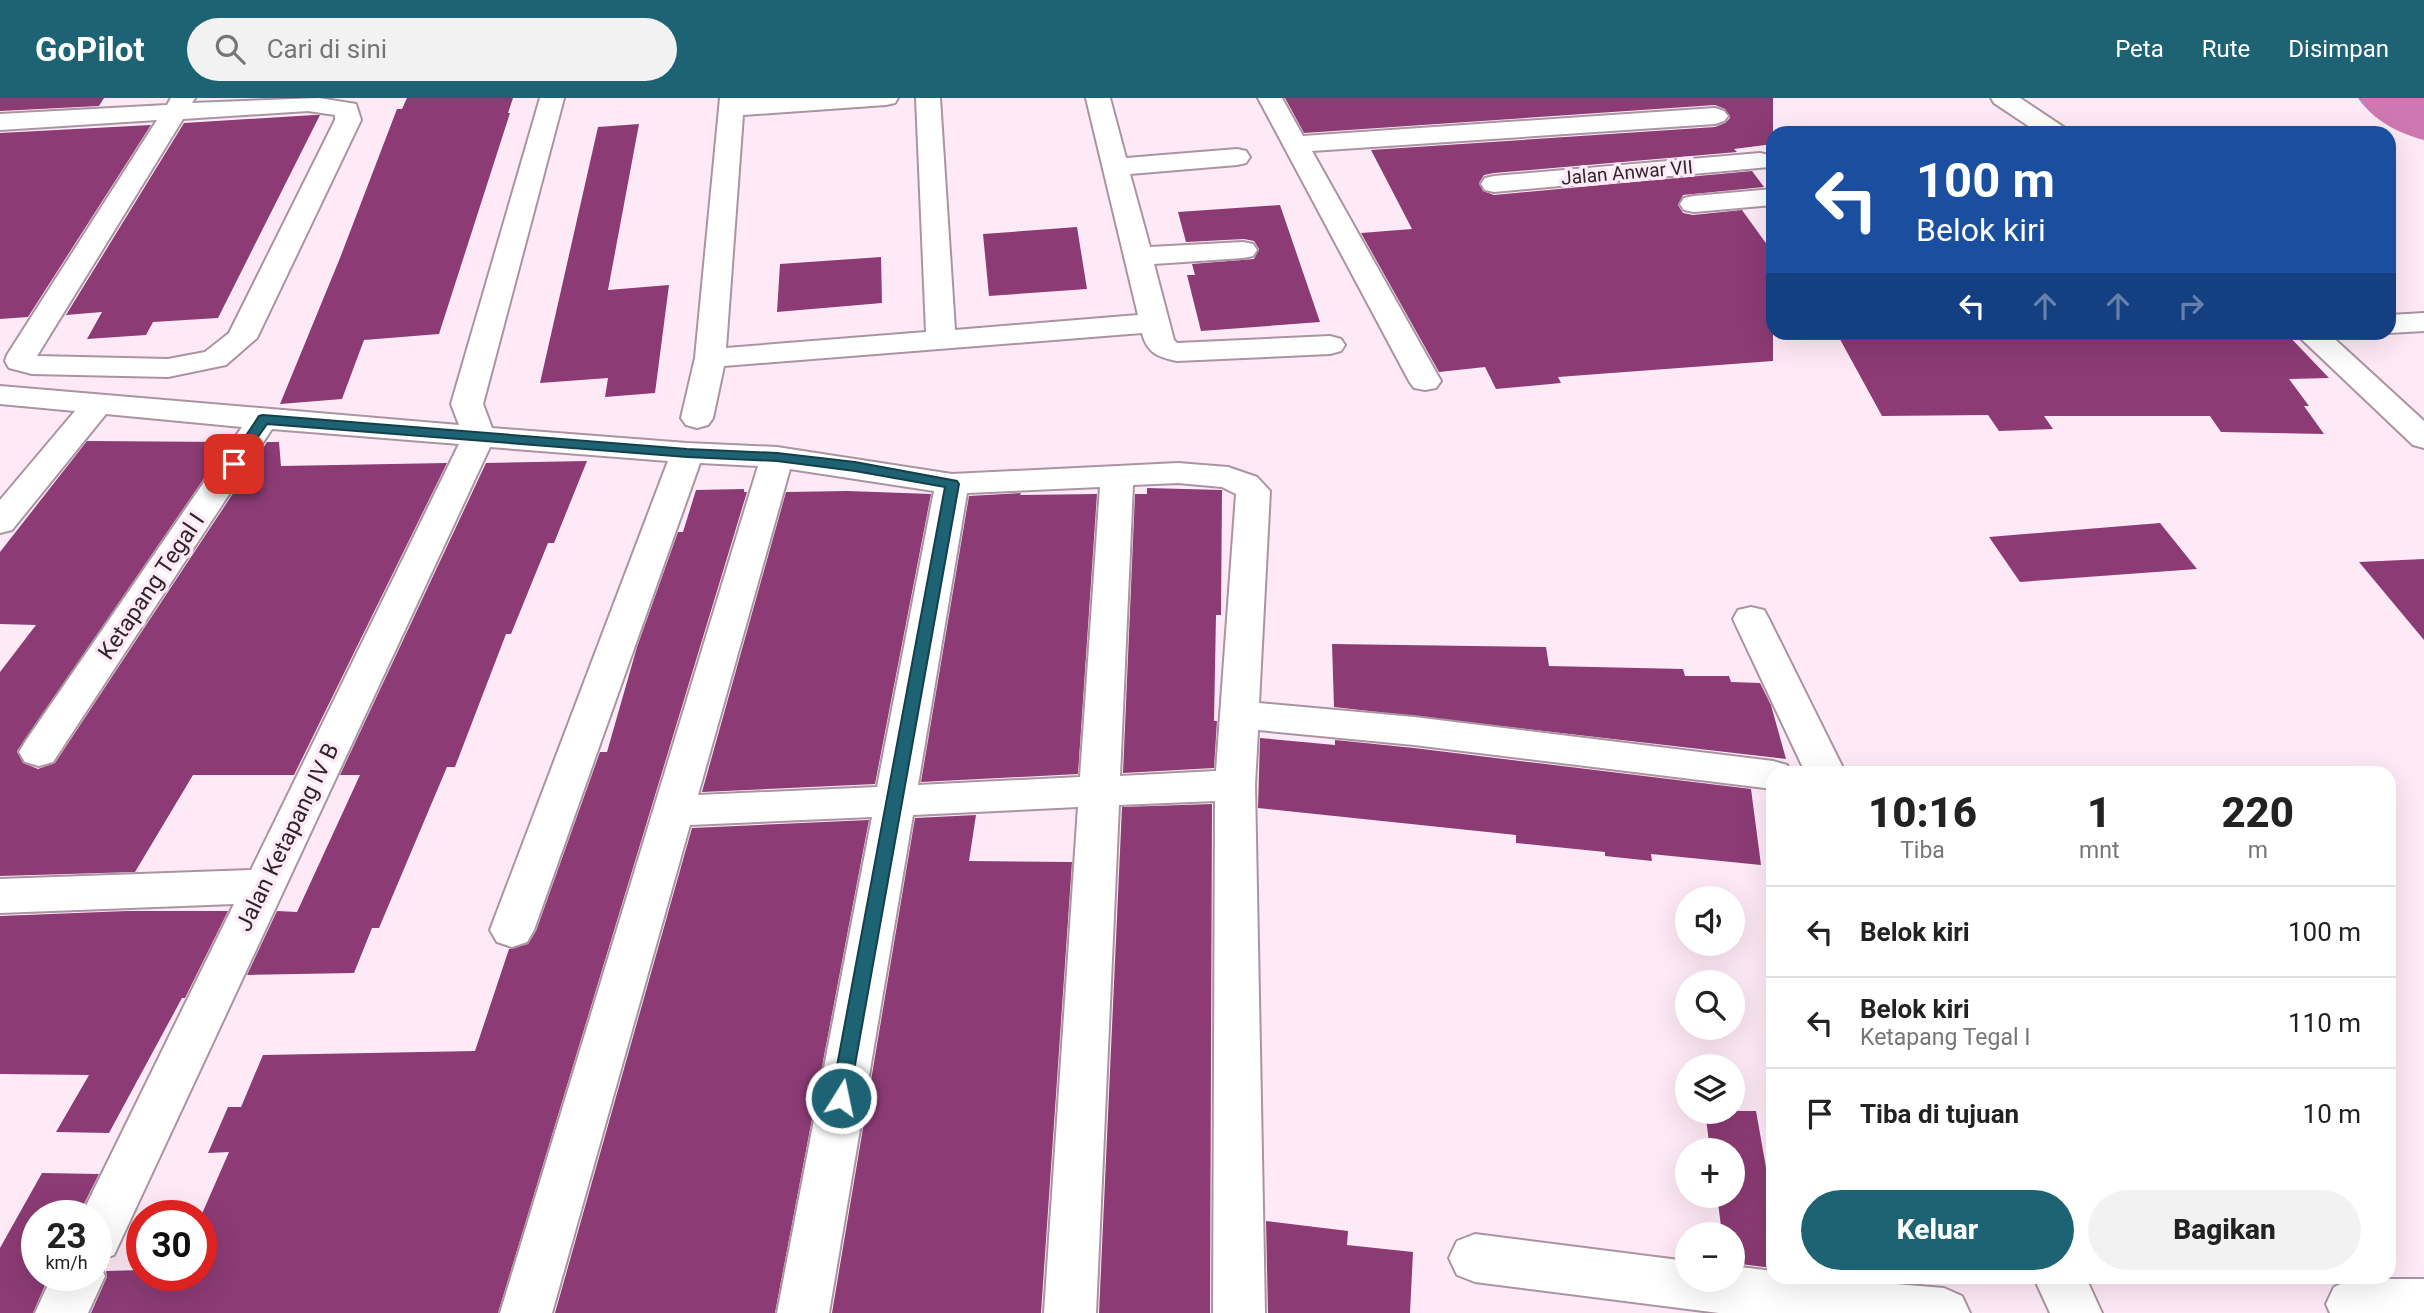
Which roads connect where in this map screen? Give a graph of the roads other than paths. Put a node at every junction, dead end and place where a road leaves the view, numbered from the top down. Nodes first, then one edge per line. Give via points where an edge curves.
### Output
1 (552, 98) edge
2 (886, 98) edge
3 (928, 98) edge
4 (1098, 98) edge
5 (1270, 98) edge
6 (1697, 98) edge
7 (2003, 98) edge
8 (732, 103) edge
9 (178, 105) edge
10 (1715, 116) junction
11 (0, 122) edge
12 (2045, 126) edge
13 (1294, 144) junction
14 (1237, 158) dead end
15 (1115, 167) junction
16 (1766, 168) edge
17 (1493, 184) dead end
18 (1766, 198) edge
19 (1694, 204) dead end
20 (1243, 250) dead end
21 (1139, 256) junction
22 (2424, 322) edge
23 (1156, 323) junction
24 (2396, 324) edge
25 (940, 339) junction
26 (2318, 340) edge
27 (1329, 345) dead end
28 (710, 358) junction
29 (1425, 381) dead end
30 (0, 394) edge
31 (98, 404) junction
32 (263, 419) junction
33 (479, 436) junction
34 (692, 436) junction
35 (2424, 438) edge
36 (777, 457) junction
37 (1117, 476) junction
38 (952, 484) junction
39 (0, 522) edge
40 (1751, 620) dead end
41 (1239, 715) junction
42 (39, 752) dead end
43 (1822, 766) edge
44 (1766, 774) edge
45 (1235, 785) junction
46 (1098, 791) junction
47 (894, 802) junction
48 (675, 811) junction
49 (264, 886) junction
50 (0, 896) edge
51 (512, 930) dead end
52 (112, 1205) edge
53 (1475, 1258) dead end
54 (2063, 1284) edge
55 (72, 1291) edge
56 (2352, 1304) dead end
57 (2424, 1304) edge
58 (61, 1313) edge
59 (526, 1313) edge
60 (803, 1313) edge
61 (1070, 1313) edge
62 (1239, 1313) edge
63 (1944, 1313) edge
64 (2076, 1313) edge

1 - 33 street via 467,404
2 - 8 street
3 - 25 street
4 - 15 street
5 - 13 street
6 - 10 street
7 - 12 street
8 - 28 street
9 - 9 street via 22,355 20,361 168,368 215,359 242,338 348,120 347,109 308,104
9 - 11 street
10 - 13 street
10 - 16 street
13 - 29 street
14 - 15 street
15 - 21 street
16 - 17 street, Jalan Anwar VII
18 - 19 street
20 - 21 street
21 - 23 street
22 - 24 street
23 - 25 street
23 - 27 street via 1160,342 1177,352
25 - 28 street
26 - 35 street
28 - 34 street
30 - 31 street
31 - 32 street
31 - 39 street
32 - 33 street
32 - 42 street, Ketapang Tegal I
33 - 34 street
33 - 49 street, Jalan Ketapang IV B
34 - 36 street
34 - 51 street
36 - 38 street
36 - 48 street
37 - 38 street
37 - 41 street via 1178,473 1228,477 1253,491
37 - 46 street
38 - 47 street
40 - 43 street
41 - 44 street via 1414,731
41 - 45 street
45 - 46 street
45 - 62 street
46 - 47 street
46 - 61 street
47 - 48 street
47 - 60 street
48 - 59 street
49 - 50 street
49 - 52 street, Jalan Ketapang IV B
53 - 63 street via 1823,1303
54 - 64 street
55 - 58 street
56 - 57 street

